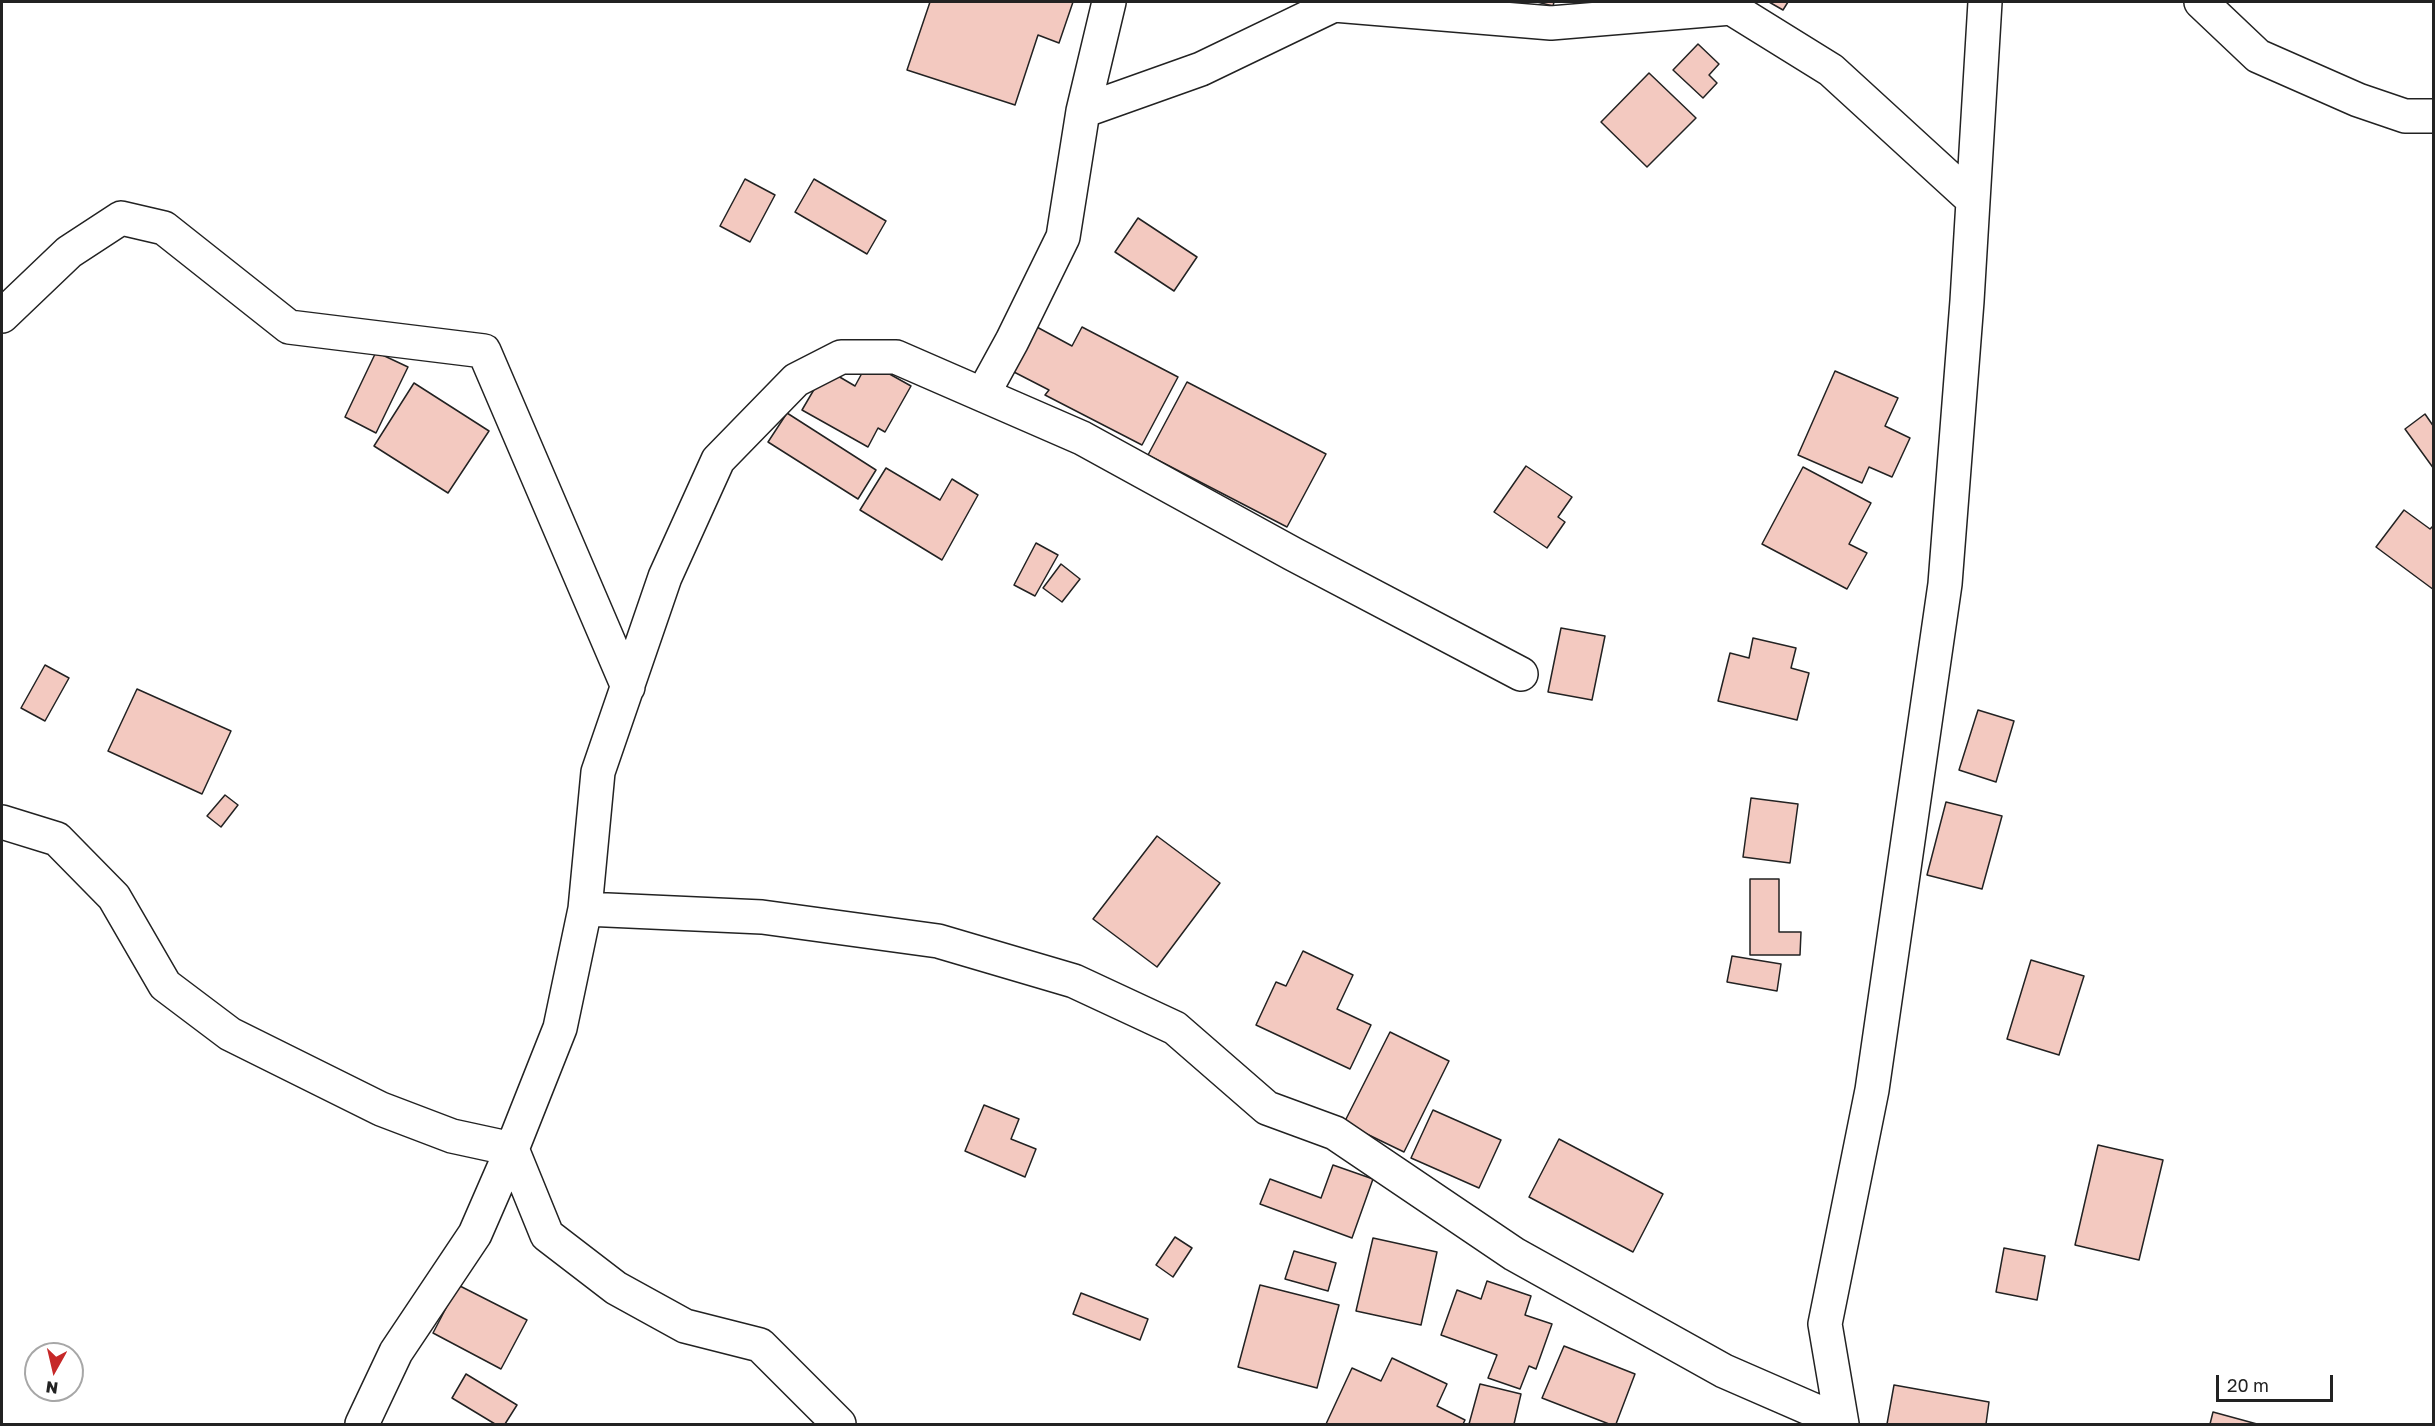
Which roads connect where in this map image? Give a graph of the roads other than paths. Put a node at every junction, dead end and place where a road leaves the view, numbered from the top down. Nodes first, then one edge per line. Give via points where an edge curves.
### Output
1 (1108, 2) edge
2 (1985, 2) edge
3 (2201, 2) edge
4 (1334, 3) edge
5 (1083, 111) junction
6 (2433, 116) edge
7 (1973, 200) junction
8 (2, 316) edge
9 (983, 394) junction
10 (1521, 674) dead end
11 (628, 687) junction
12 (2, 822) edge
13 (585, 909) junction
14 (512, 1149) junction
15 (1841, 1423) edge
16 (362, 1425) edge
17 (839, 1425) edge

1 - 5 street
2 - 7 street
3 - 6 street via 2258,56 2358,100 2405,116
4 - 5 street via 1201,69
4 - 7 street via 1551,23 1731,8 1831,70
5 - 9 street via 1063,237
7 - 15 street via 1945,584 1872,1090 1825,1324
8 - 11 street via 69,252 121,218 164,228 289,327 483,351
9 - 10 street via 1082,438
9 - 11 street via 896,357 841,357 796,380 718,460 665,577
11 - 13 street via 598,772
12 - 14 street via 57,838 114,897 165,985 230,1034 381,1109 452,1136
13 - 14 street via 560,1028
13 - 15 street via 762,917 938,941 1074,981 1175,1028 1267,1108 1335,1133 1514,1254 1724,1371
14 - 16 street via 475,1234 396,1352
14 - 17 street via 547,1235 615,1288 686,1326 760,1345

